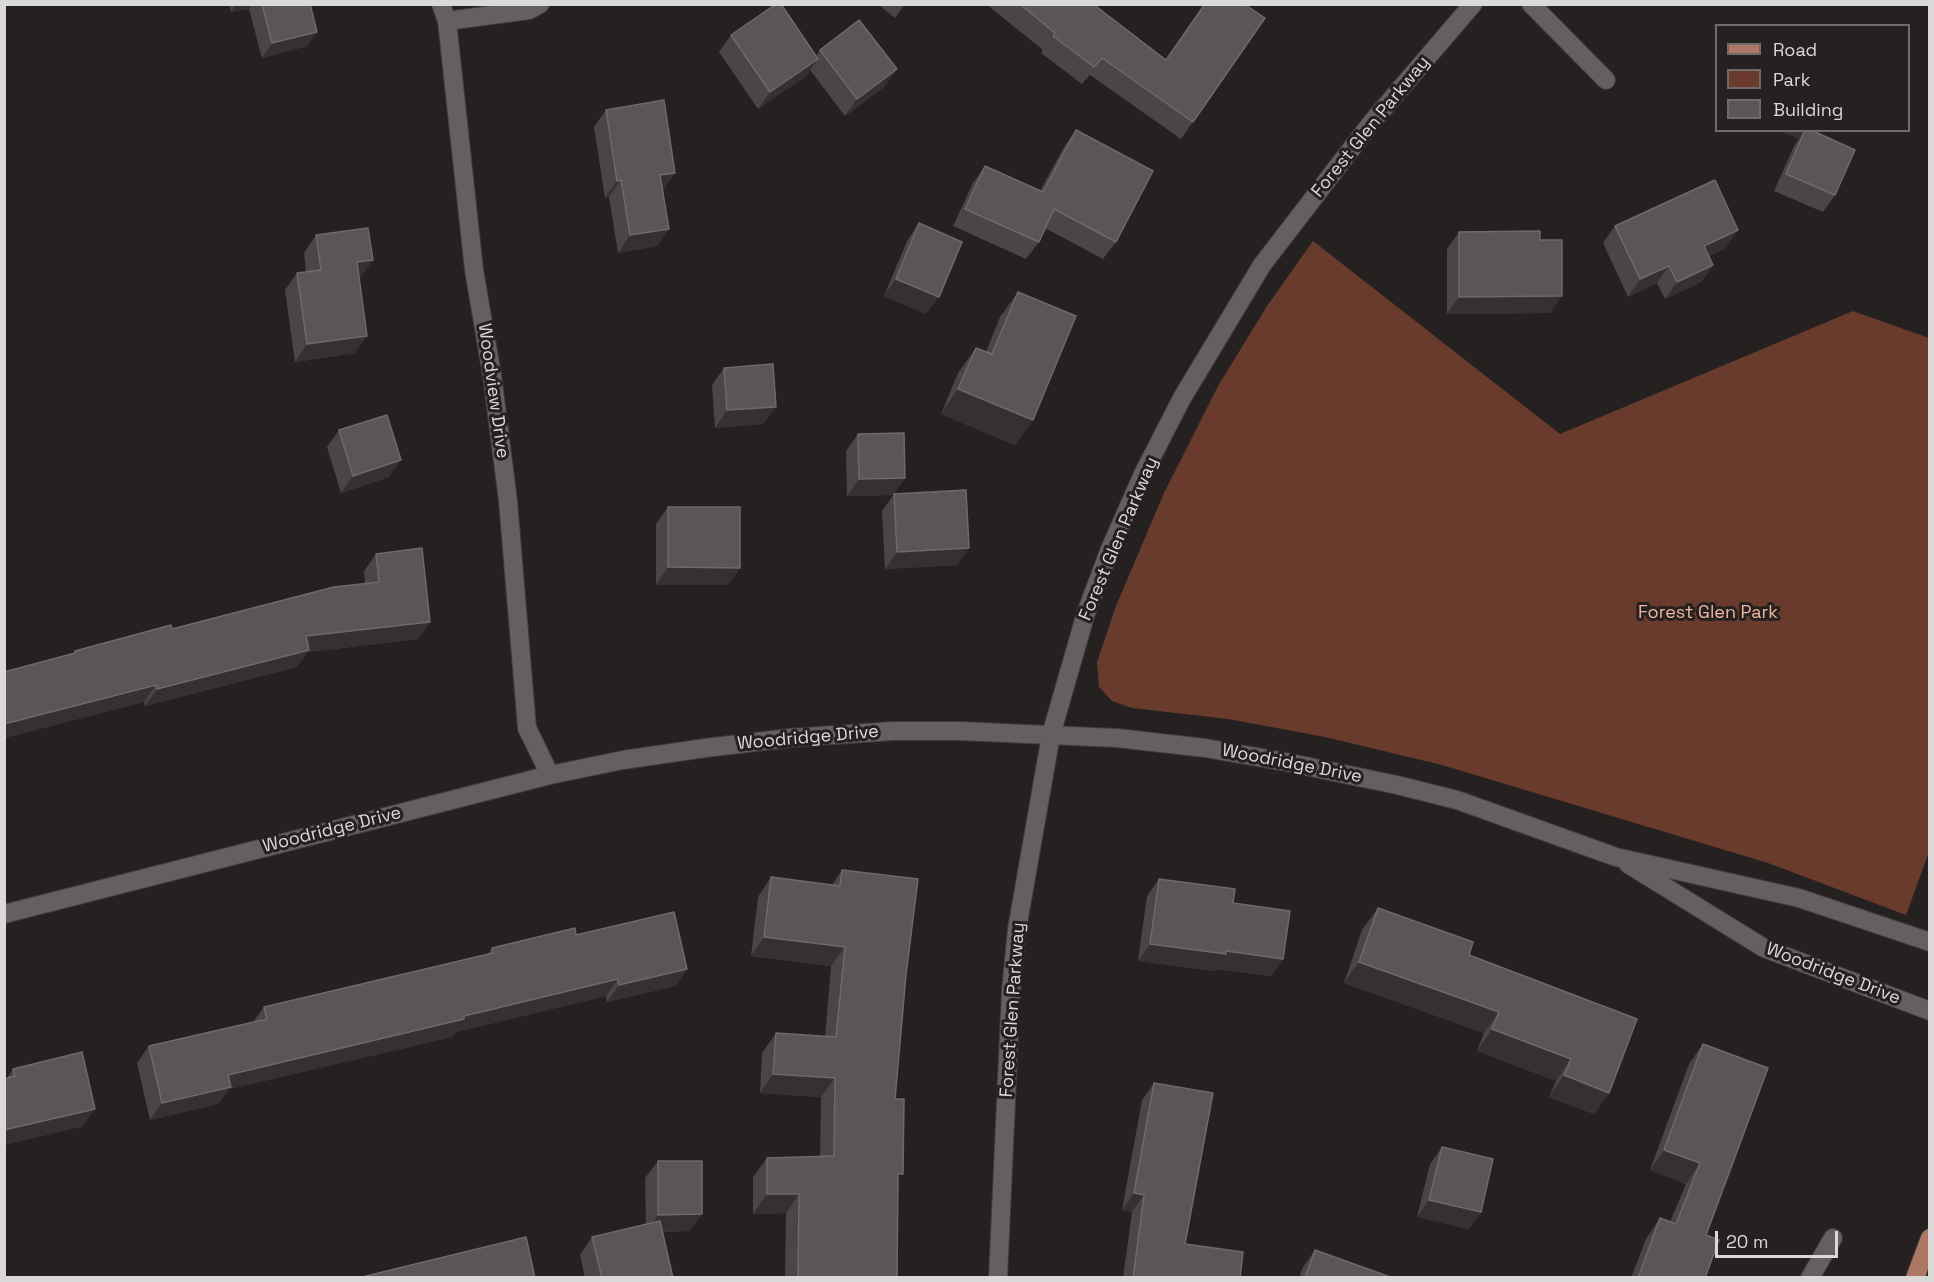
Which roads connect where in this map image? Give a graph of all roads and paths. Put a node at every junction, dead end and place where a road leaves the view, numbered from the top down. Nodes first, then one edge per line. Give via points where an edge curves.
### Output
1 (540, 4) edge
2 (1473, 4) edge
3 (1531, 4) edge
4 (444, 13) edge
5 (1606, 80) dead end
6 (1051, 735) junction
7 (550, 775) junction
8 (1616, 857) junction
9 (4, 914) edge
10 (1929, 942) edge
11 (1929, 1011) edge
12 (1833, 1238) dead end
13 (1929, 1238) edge
14 (998, 1278) edge
15 (1810, 1278) edge
16 (1915, 1278) edge

1 - 4 street via 529,10
2 - 6 street, Forest Glen Parkway via 1372,122 1262,265 1182,398 1110,549 1086,613
3 - 5 street
4 - 7 street, Woodview Drive via 474,270 508,501 527,729
6 - 7 street, Woodridge Drive via 904,731 789,738 623,760
6 - 8 street, Woodridge Drive via 1205,748 1397,784 1457,800
6 - 14 street, Forest Glen Parkway via 1017,929
7 - 9 street, Woodridge Drive
8 - 10 street, Woodridge Drive via 1799,898
8 - 11 street, Woodridge Drive via 1764,948
12 - 15 street
13 - 16 main road

